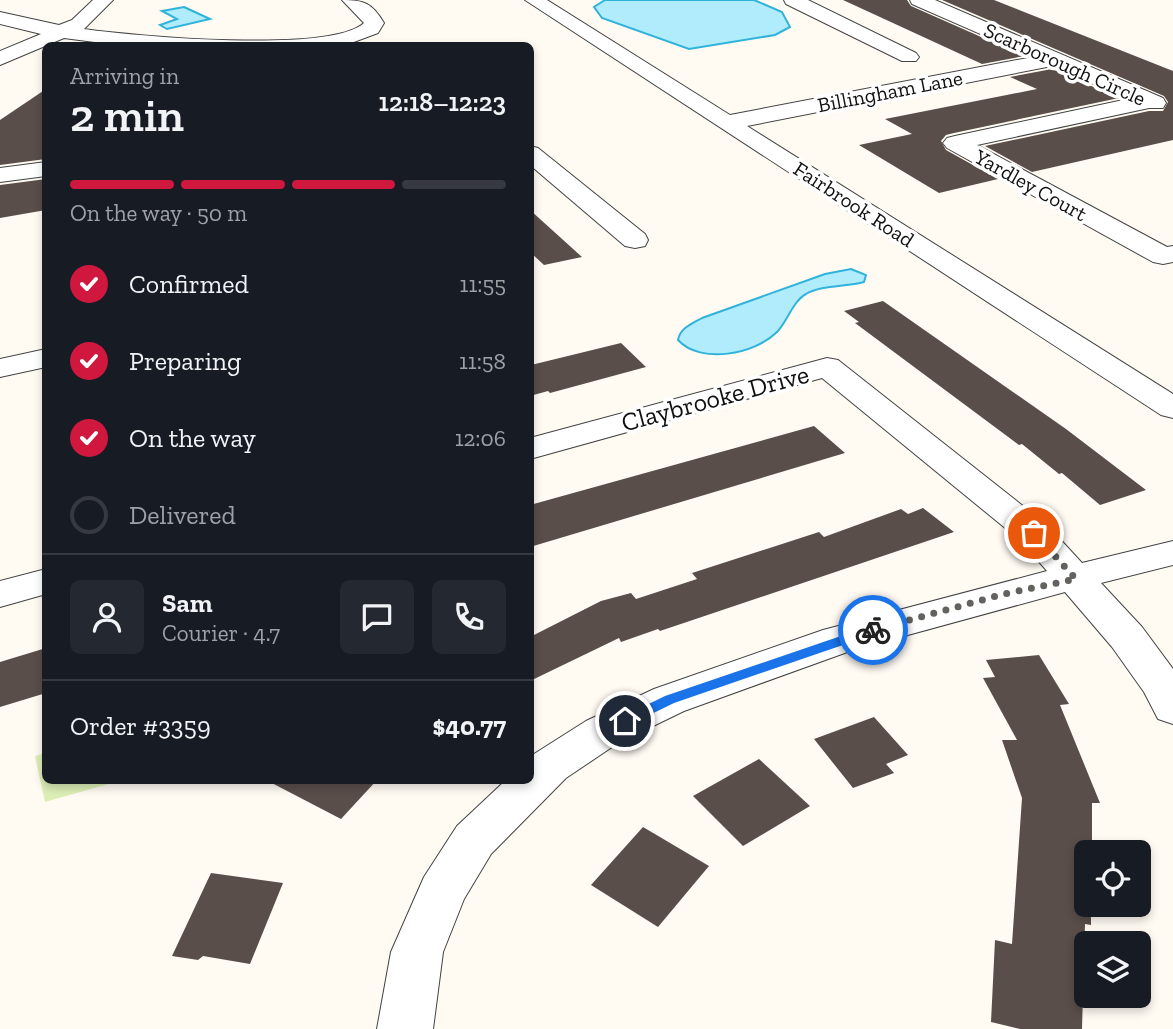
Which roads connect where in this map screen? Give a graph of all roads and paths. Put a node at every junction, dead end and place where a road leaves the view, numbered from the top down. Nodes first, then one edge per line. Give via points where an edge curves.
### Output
1 (104, 0) edge
2 (351, 0) edge
3 (534, 0) edge
4 (793, 0) edge
5 (919, 0) edge
6 (0, 18) edge
7 (64, 33) junction
8 (182, 42) edge
9 (335, 42) edge
10 (909, 57) dead end
11 (0, 59) edge
12 (1054, 59) junction
13 (1162, 106) edge
14 (726, 123) junction
15 (534, 156) edge
16 (42, 170) edge
17 (0, 175) edge
18 (635, 240) dead end
19 (1173, 254) edge
20 (42, 359) edge
21 (0, 368) edge
22 (1173, 375) edge
23 (1138, 386) junction
24 (1173, 408) edge
25 (534, 448) edge
26 (1173, 553) edge
27 (1076, 579) junction
28 (42, 582) edge
29 (0, 594) edge
30 (1173, 708) edge
31 (534, 782) edge
32 (532, 784) edge
33 (405, 1029) edge

1 - 7 street
2 - 9 street via 373,23 370,29
3 - 14 street, Fairbrook Road
4 - 10 street
5 - 12 street, Scarborough Circle
6 - 7 street
7 - 8 street
7 - 11 street
12 - 13 street, Scarborough Circle
12 - 14 street, Billingham Lane
13 - 19 street, Yardley Court via 955,143 1163,256
14 - 23 street, Fairbrook Road
15 - 18 street
16 - 17 street
20 - 21 street
22 - 23 street
23 - 24 street, Fairbrook Road
25 - 27 street, Claybrooke Drive via 827,367 1034,533
26 - 27 street
27 - 30 street via 1127,637
27 - 31 street via 838,640 669,699 602,732
28 - 29 street
32 - 33 street via 474,840 442,892 417,952

